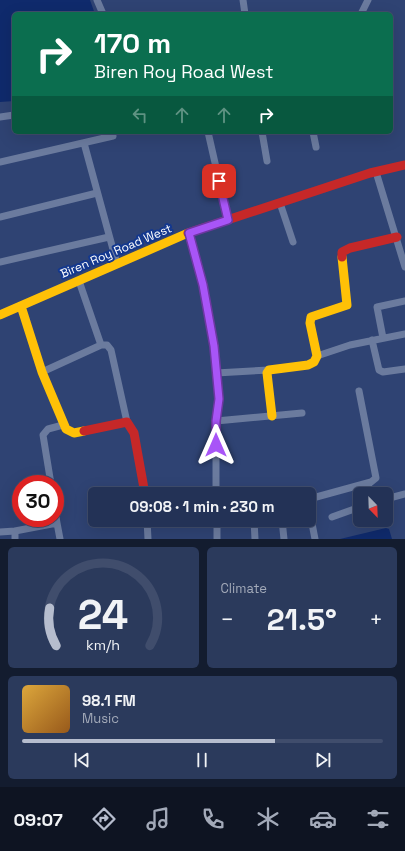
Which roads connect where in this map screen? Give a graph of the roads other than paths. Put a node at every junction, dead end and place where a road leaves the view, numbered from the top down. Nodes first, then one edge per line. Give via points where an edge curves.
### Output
1 (97, 0) edge
2 (243, 0) edge
3 (367, 1) edge
4 (102, 12) edge
5 (245, 12) edge
6 (362, 12) edge
7 (12, 115) edge
8 (0, 117) edge
9 (208, 134) edge
10 (262, 134) edge
11 (313, 134) edge
12 (113, 136) dead end
13 (84, 143) junction
14 (316, 147) dead end
15 (267, 161) dead end
16 (0, 162) edge
17 (405, 164) edge
18 (376, 172) junction
19 (97, 193) junction
20 (280, 203) junction
21 (0, 217) edge
22 (228, 220) junction
23 (189, 233) junction
24 (109, 237) junction
25 (397, 237) junction
26 (292, 242) dead end
27 (403, 253) edge
28 (0, 262) edge
29 (116, 264) junction
30 (405, 267) edge
31 (79, 281) junction
32 (405, 302) edge
33 (21, 306) junction
34 (0, 315) edge
35 (405, 334) edge
36 (383, 338) junction
37 (372, 340) junction
38 (101, 346) junction
39 (317, 356) junction
40 (405, 369) edge
41 (269, 370) junction
42 (42, 372) junction
43 (216, 373) junction
44 (359, 391) dead end
45 (302, 413) dead end
46 (272, 416) junction
47 (216, 421) junction
48 (127, 422) junction
49 (63, 425) junction
50 (50, 475) edge
51 (368, 483) junction
52 (144, 487) edge
53 (216, 487) edge
54 (369, 487) edge
55 (405, 494) edge
56 (316, 497) edge
57 (393, 497) edge
58 (353, 510) edge
59 (332, 517) dead end
60 (46, 527) edge
61 (58, 527) edge
62 (147, 527) edge
63 (217, 527) edge
64 (254, 527) edge
65 (283, 527) edge
66 (313, 527) edge
67 (0, 532) edge
68 (15, 535) edge
69 (60, 539) edge
70 (148, 539) edge
71 (217, 539) edge
72 (255, 539) edge
73 (284, 539) edge
74 (316, 539) edge

1 - 4 street
2 - 5 street
3 - 6 street
7 - 8 street
9 - 22 street
10 - 15 street
11 - 14 street
12 - 13 street
13 - 16 street
13 - 19 street
17 - 18 street, Biren Roy Road West
18 - 20 street, Biren Roy Road West
18 - 25 street
19 - 21 street
19 - 24 street
20 - 22 street, Biren Roy Road West
20 - 26 street
22 - 23 street, Biren Roy Road West
23 - 29 street, Biren Roy Road West
23 - 43 street via 203,285
24 - 28 street
24 - 29 street
25 - 27 street
25 - 39 street via 342,252 347,305 311,317
27 - 30 street
29 - 31 street, Biren Roy Road West
31 - 33 street, Biren Roy Road West
31 - 38 street
32 - 36 street via 378,308
33 - 34 street, Biren Roy Road West
33 - 42 street
35 - 36 street
36 - 37 street
37 - 39 street
37 - 40 street via 379,370 383,372
38 - 42 street
38 - 48 street via 107,345 111,350
39 - 41 street via 314,362 308,365
41 - 43 street
41 - 46 street
42 - 49 street
43 - 47 street via 219,399
44 - 51 street via 376,472 376,478
45 - 46 street
46 - 47 street
47 - 53 street
48 - 49 street via 74,433 69,432
48 - 52 street via 134,433
49 - 50 street via 48,430 43,435
51 - 54 street
51 - 56 street
55 - 57 street
58 - 59 street
60 - 68 street
61 - 69 street
62 - 70 street
63 - 71 street
64 - 72 street
65 - 73 street
66 - 74 street
67 - 68 street

